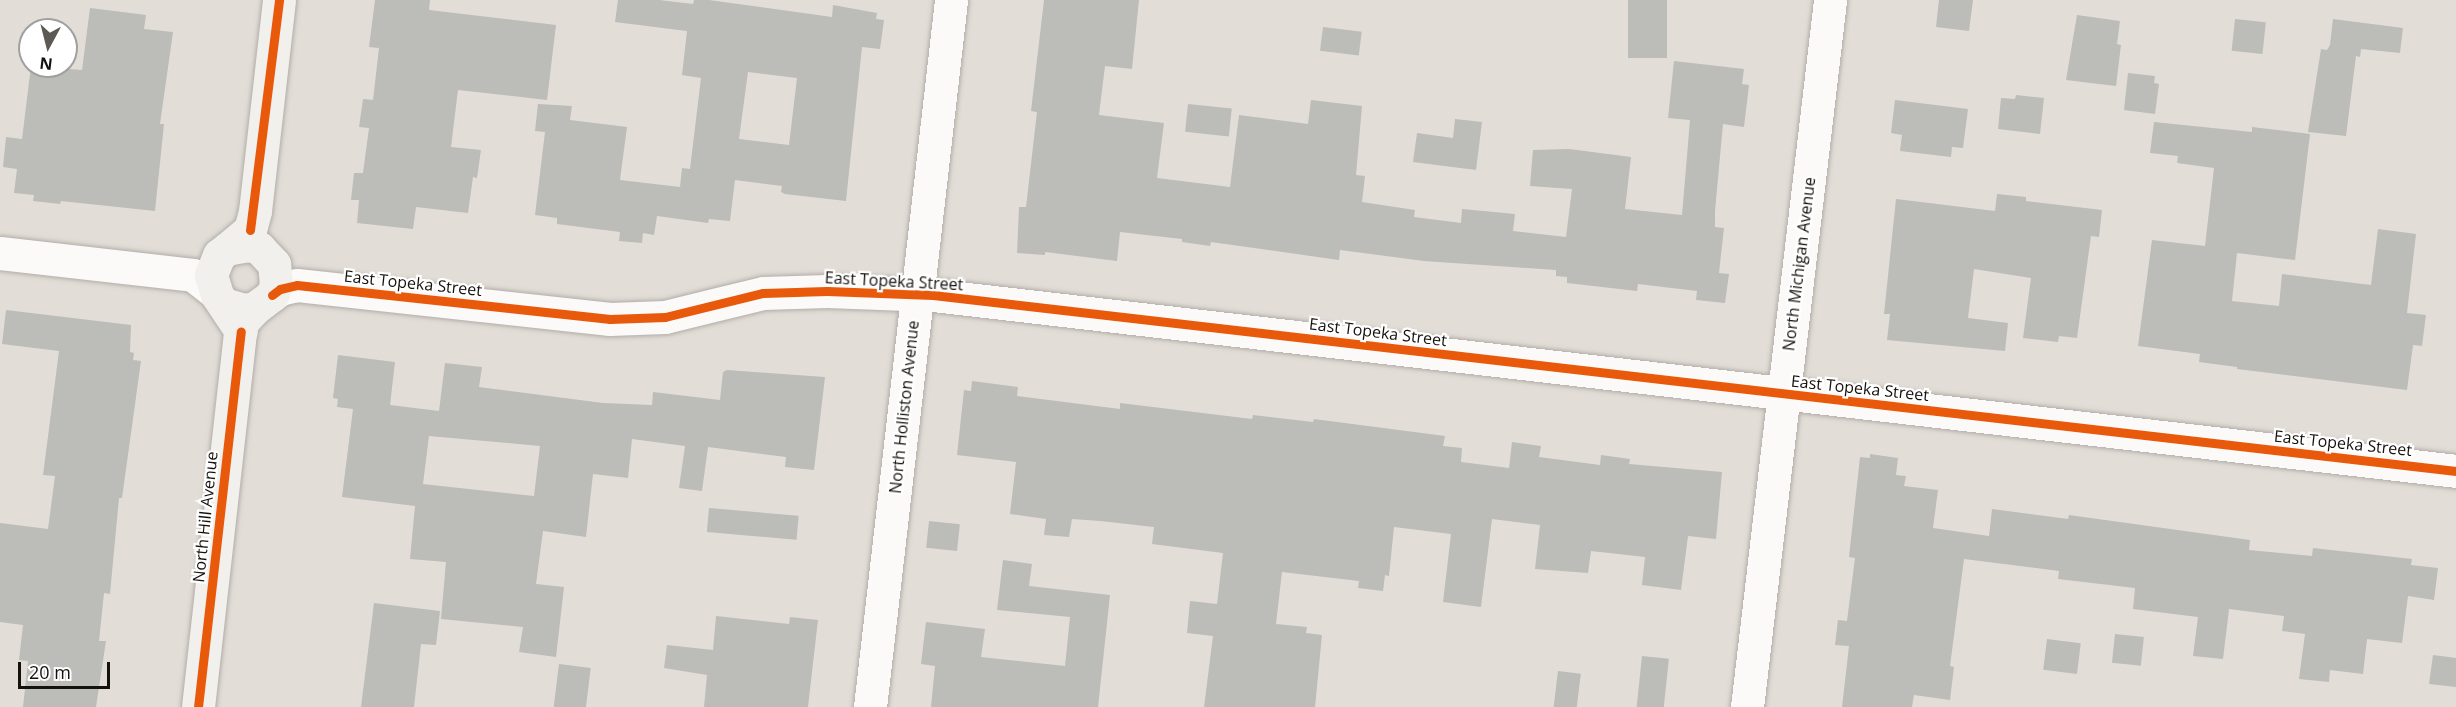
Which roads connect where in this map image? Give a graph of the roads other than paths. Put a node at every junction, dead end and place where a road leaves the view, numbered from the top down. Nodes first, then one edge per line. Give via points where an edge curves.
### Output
1 (279, 0) edge
2 (951, 0) edge
3 (1830, 0) edge
4 (0, 253) edge
5 (244, 279) junction
6 (916, 295) junction
7 (1784, 395) junction
8 (2456, 471) edge
9 (198, 707) edge
10 (870, 707) edge
11 (1747, 707) edge

1 - 5 street, North Hill Avenue
2 - 6 street, North Holliston Avenue
3 - 7 street, North Michigan Avenue
4 - 5 street, East Topeka Street
5 - 6 street, East Topeka Street via 610,319 665,317 763,293
5 - 9 street, North Hill Avenue
6 - 7 street, East Topeka Street
6 - 10 street, North Holliston Avenue
7 - 8 street, East Topeka Street
7 - 11 street, North Michigan Avenue

